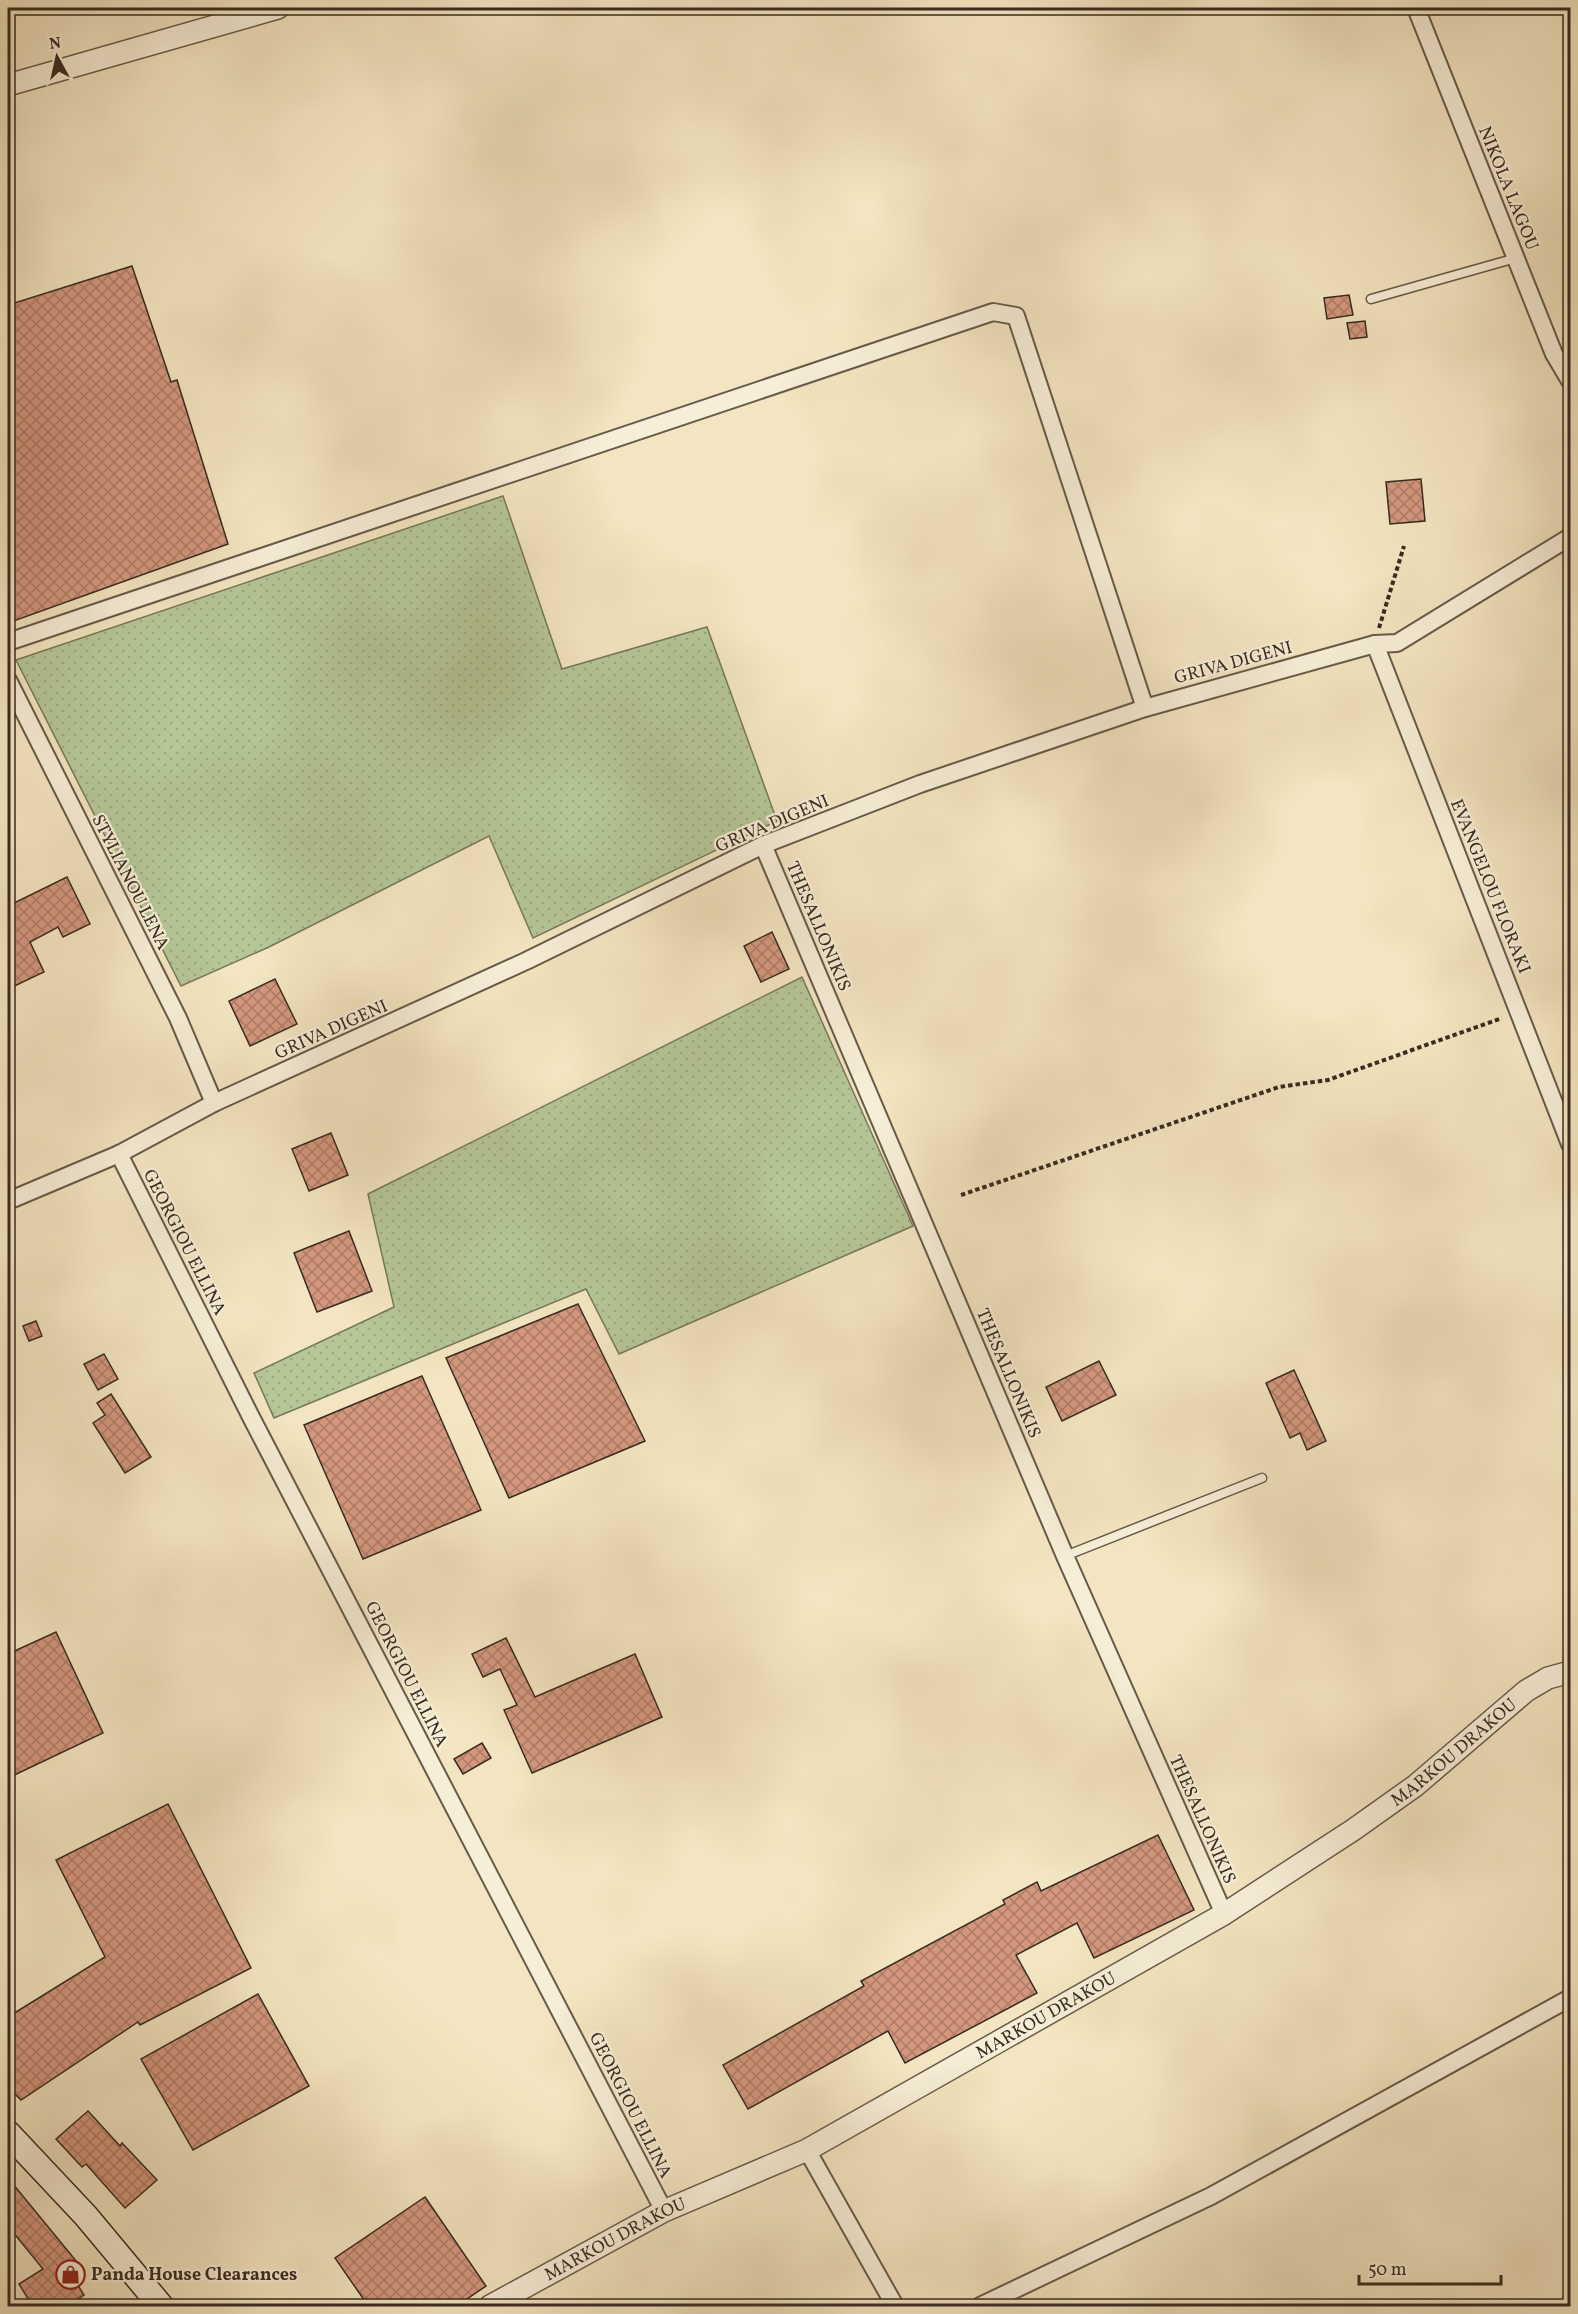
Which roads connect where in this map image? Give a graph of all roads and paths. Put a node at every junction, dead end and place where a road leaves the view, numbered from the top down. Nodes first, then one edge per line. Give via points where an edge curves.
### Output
1 (278, 8) edge
2 (1416, 8) edge
3 (8, 85) edge
4 (1516, 258) junction
5 (1371, 299) dead end
6 (1570, 381) edge
7 (1570, 537) edge
8 (1404, 546) dead end
9 (8, 642) edge
10 (1375, 644) junction
11 (8, 680) edge
12 (1145, 708) junction
13 (763, 845) junction
14 (1520, 1011) junction
15 (214, 1103) junction
16 (1570, 1144) edge
17 (119, 1154) junction
18 (962, 1195) dead end
19 (8, 1202) edge
20 (1262, 1478) dead end
21 (1065, 1556) junction
22 (1570, 1672) edge
23 (1224, 1914) junction
24 (1570, 1998) edge
25 (8, 2133) edge
26 (807, 2150) junction
27 (664, 2211) junction
28 (161, 2307) edge
29 (490, 2307) edge
30 (895, 2307) edge
31 (980, 2307) edge

1 - 3 street
2 - 4 street, NIKOLA LAGOU
4 - 5 lane
4 - 6 street, NIKOLA LAGOU via 1554,354
7 - 10 street, GRIVA DIGENI via 1397,643
8 - 10 path
9 - 12 street via 993,312 1016,316
10 - 12 street, GRIVA DIGENI
10 - 14 street, EVANGELOU FLORAKI
11 - 15 street, STYLIANOU LENA via 178,1018
12 - 13 street, GRIVA DIGENI via 920,784
13 - 15 street, GRIVA DIGENI via 526,961
13 - 21 street, THESALLONIKIS
14 - 16 street, EVANGELOU FLORAKI
14 - 18 path via 1328,1080 1279,1087
15 - 17 street, GRIVA DIGENI
17 - 19 street, GRIVA DIGENI
17 - 27 street, GEORGIOU ELLINA via 251,1417
20 - 21 lane
21 - 23 street, THESALLONIKIS
22 - 23 street, MARKOU DRAKOU via 1548,1678 1526,1691 1415,1786
23 - 26 street, MARKOU DRAKOU
24 - 31 street via 1211,2196
25 - 28 main road via 86,2216
26 - 27 street, MARKOU DRAKOU
26 - 30 street
27 - 29 street, MARKOU DRAKOU

